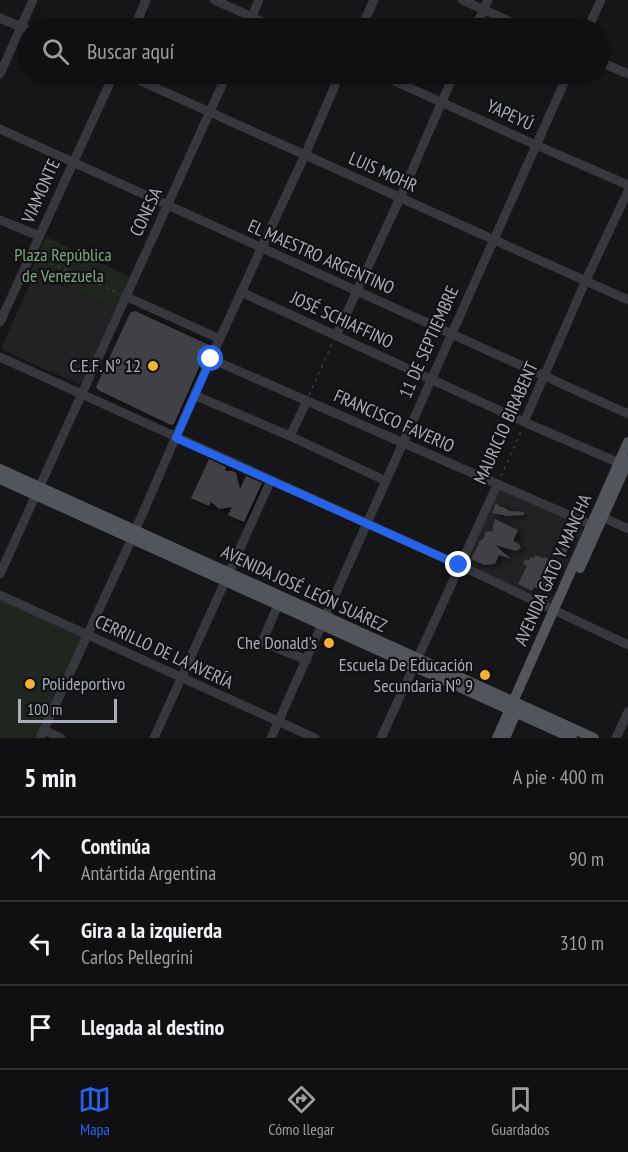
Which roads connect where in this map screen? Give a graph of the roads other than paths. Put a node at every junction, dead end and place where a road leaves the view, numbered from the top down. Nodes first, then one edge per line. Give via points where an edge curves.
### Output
1 (33, 0) edge
2 (146, 0) edge
3 (214, 0) edge
4 (259, 0) edge
5 (374, 0) edge
6 (462, 0) edge
7 (488, 0) edge
8 (601, 0) edge
9 (483, 10) junction
10 (252, 17) joint
11 (0, 18) edge
12 (28, 18) edge
13 (138, 18) edge
14 (365, 18) edge
15 (479, 18) edge
16 (502, 18) edge
17 (593, 18) edge
18 (18, 26) edge
19 (18, 42) edge
20 (610, 66) edge
21 (0, 74) edge
22 (628, 74) edge
23 (109, 84) edge
24 (147, 84) edge
25 (223, 84) edge
26 (336, 84) edge
27 (400, 84) edge
28 (449, 84) edge
29 (563, 84) edge
30 (441, 102) junction
31 (210, 112) junction
32 (0, 129) edge
33 (536, 145) junction
34 (305, 155) junction
35 (72, 163) junction
36 (628, 185) edge
37 (628, 191) edge
38 (400, 198) junction
39 (166, 205) junction
40 (0, 220) edge
41 (39, 236) junction
42 (493, 240) junction
43 (261, 249) junction
44 (586, 280) junction
45 (356, 291) junction
46 (241, 292) junction
47 (125, 296) junction
48 (628, 300) edge
49 (4, 301) edge
50 (0, 322) edge
51 (450, 334) junction
52 (336, 336) junction
53 (220, 339) junction
54 (0, 357) edge
55 (211, 359) junction
56 (544, 377) junction
57 (431, 379) junction
58 (81, 394) junction
59 (194, 395) junction
60 (307, 401) junction
61 (628, 414) edge
62 (524, 422) junction
63 (290, 436) junction
64 (176, 438) junction
65 (628, 442) edge
66 (403, 443) junction
67 (624, 463) edge
68 (0, 469) edge
69 (0, 479) edge
70 (271, 480) junction
71 (386, 481) junction
72 (497, 485) junction
73 (38, 491) junction
74 (597, 521) junction
75 (367, 524) junction
76 (628, 529) edge
77 (134, 535) junction
78 (459, 565) junction
79 (0, 574) edge
80 (226, 577) junction
81 (0, 595) edge
82 (278, 605) junction
83 (557, 611) junction
84 (324, 621) junction
85 (87, 634) junction
86 (628, 645) edge
87 (307, 660) junction
88 (415, 663) junction
89 (181, 678) junction
90 (515, 707) junction
91 (628, 712) edge
92 (278, 722) junction
93 (42, 734) edge
94 (61, 738) edge
95 (154, 738) edge
96 (271, 738) edge
97 (315, 738) edge
98 (381, 738) edge
99 (497, 738) edge
100 (505, 738) edge
101 (572, 738) edge
102 (594, 738) edge
103 (616, 738) edge

1 - 12 street
2 - 13 street
3 - 10 street
4 - 10 street
5 - 14 street
6 - 9 street
7 - 9 street
8 - 17 street
9 - 15 street
9 - 16 street
11 - 18 street
19 - 21 street
20 - 22 street
23 - 35 street, VIAMONTE
24 - 31 street, LUIS MOHR
25 - 31 street, CONESA
26 - 34 street
27 - 30 street, YAPEYÚ
28 - 30 street
29 - 33 street, 11 DE SEPTIEMBRE
30 - 33 street, YAPEYÚ
30 - 38 street
31 - 34 street, LUIS MOHR
31 - 39 street, CONESA
32 - 35 street, EL MAESTRO ARGENTINO
33 - 36 street, YAPEYÚ
33 - 42 street, 11 DE SEPTIEMBRE
34 - 38 street, LUIS MOHR
34 - 43 street
35 - 39 street, EL MAESTRO ARGENTINO
35 - 41 street, VIAMONTE
37 - 44 street, MAURICIO BIRABENT
38 - 42 street, LUIS MOHR
38 - 45 street
39 - 43 street, EL MAESTRO ARGENTINO
39 - 47 street, CONESA
40 - 41 street
41 - 49 street, VIAMONTE
42 - 44 street, LUIS MOHR
42 - 51 street, 11 DE SEPTIEMBRE
43 - 45 street, EL MAESTRO ARGENTINO
43 - 46 street
44 - 48 street, LUIS MOHR
44 - 56 street, MAURICIO BIRABENT
45 - 51 street, EL MAESTRO ARGENTINO
45 - 52 street
46 - 52 street, JOSÉ SCHIAFFINO
46 - 53 street
47 - 53 street
47 - 58 street, CONESA
49 - 50 street, VIAMONTE
51 - 56 street, EL MAESTRO ARGENTINO
51 - 57 street, 11 DE SEPTIEMBRE
52 - 57 street, JOSÉ SCHIAFFINO
53 - 55 street
54 - 58 street
55 - 59 street
55 - 60 street, FRANCISCO FAVERIO
56 - 61 street, EL MAESTRO ARGENTINO
56 - 62 street, MAURICIO BIRABENT
57 - 62 street, JOSÉ SCHIAFFINO
57 - 66 street, 11 DE SEPTIEMBRE
58 - 64 street
58 - 73 street, CONESA
59 - 63 street
59 - 64 street
60 - 63 street
60 - 66 street, FRANCISCO FAVERIO
62 - 67 street, JOSÉ SCHIAFFINO
63 - 71 street
64 - 70 street
64 - 77 street
65 - 67 main road, AVENIDA GATO Y MANCHA
66 - 71 street, 11 DE SEPTIEMBRE
66 - 72 street, FRANCISCO FAVERIO
67 - 74 main road, AVENIDA GATO Y MANCHA
68 - 73 main road, AVENIDA JOSÉ LEÓN SUÁREZ
69 - 73 main road, AVENIDA JOSÉ LEÓN SUÁREZ
70 - 75 street
70 - 80 street
71 - 75 street, 11 DE SEPTIEMBRE
72 - 74 street, FRANCISCO FAVERIO
72 - 78 street, MAURICIO BIRABENT
73 - 77 main road, AVENIDA JOSÉ LEÓN SUÁREZ
73 - 79 street, CONESA
74 - 76 street, FRANCISCO FAVERIO
74 - 83 main road, AVENIDA GATO Y MANCHA
75 - 78 street
75 - 84 street, 11 DE SEPTIEMBRE
77 - 80 main road, AVENIDA JOSÉ LEÓN SUÁREZ
77 - 85 street
78 - 83 street
78 - 88 street, MAURICIO BIRABENT
80 - 82 main road, AVENIDA JOSÉ LEÓN SUÁREZ
80 - 84 main road, AVENIDA JOSÉ LEÓN SUÁREZ
80 - 89 street
81 - 85 street, CERRILLO DE LA AVERÍA
82 - 84 main road, AVENIDA JOSÉ LEÓN SUÁREZ
82 - 87 street via 262,642
83 - 86 street
83 - 90 main road, AVENIDA GATO Y MANCHA
84 - 87 street, 11 DE SEPTIEMBRE
84 - 88 main road, AVENIDA JOSÉ LEÓN SUÁREZ
85 - 89 street, CERRILLO DE LA AVERÍA
85 - 93 street
87 - 92 street, 11 DE SEPTIEMBRE
88 - 90 main road, AVENIDA JOSÉ LEÓN SUÁREZ
88 - 98 street, MAURICIO BIRABENT
89 - 92 street, CERRILLO DE LA AVERÍA
89 - 95 street
90 - 99 main road
90 - 100 main road
90 - 101 main road, AVENIDA JOSÉ LEÓN SUÁREZ
90 - 102 main road, AVENIDA JOSÉ LEÓN SUÁREZ
91 - 103 street
92 - 96 street, 11 DE SEPTIEMBRE
92 - 97 street, CERRILLO DE LA AVERÍA
93 - 94 street

